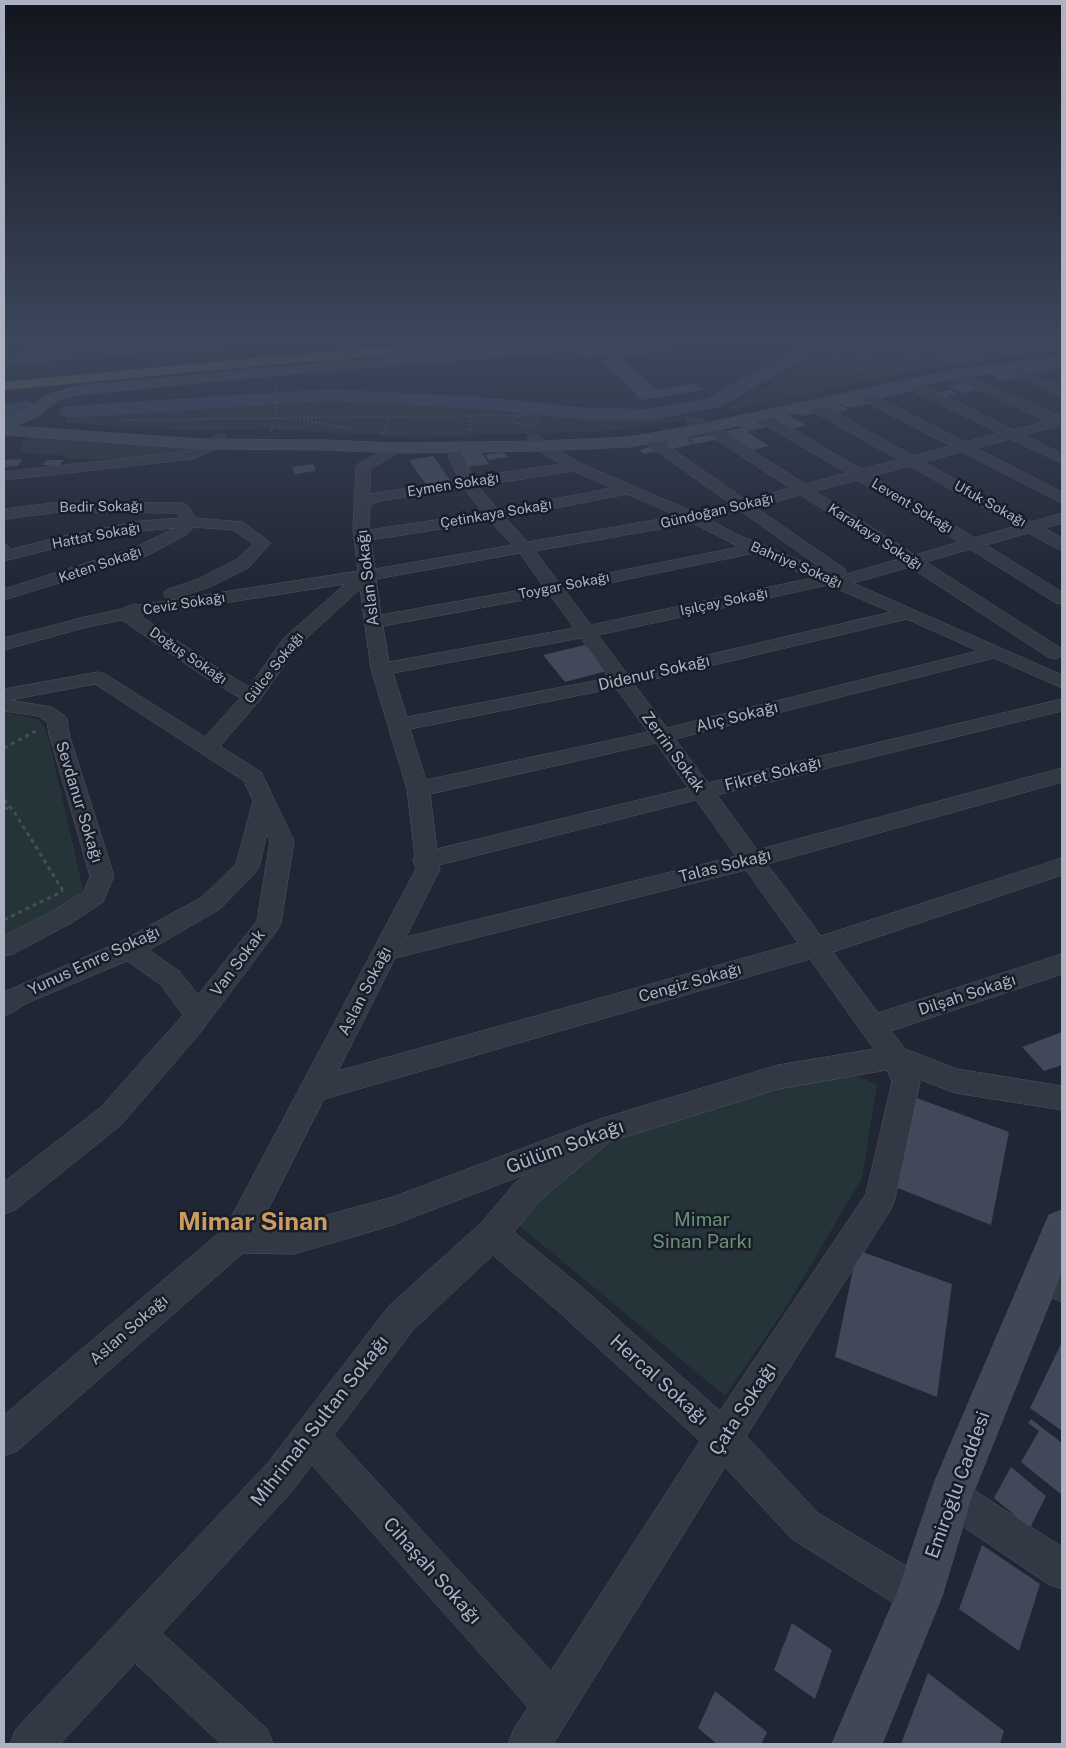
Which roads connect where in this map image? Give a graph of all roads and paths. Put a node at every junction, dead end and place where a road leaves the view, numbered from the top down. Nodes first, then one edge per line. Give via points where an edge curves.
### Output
1 (17, 426) edge
2 (47, 426) edge
3 (273, 426) edge
4 (335, 426) edge
5 (388, 426) edge
6 (470, 426) edge
7 (696, 426) edge
8 (699, 426) edge
9 (702, 426) edge
10 (777, 426) edge
11 (849, 426) edge
12 (921, 426) edge
13 (995, 426) edge
14 (1046, 426) edge
15 (46, 429) junction
16 (4, 430) edge
17 (360, 430) dead end
18 (470, 432) dead end
19 (1012, 434) junction
20 (268, 438) junction
21 (384, 439) junction
22 (649, 439) junction
23 (217, 441) junction
24 (538, 442) junction
25 (962, 447) junction
26 (452, 448) junction
27 (1062, 459) edge
28 (912, 461) junction
29 (575, 466) junction
30 (860, 474) junction
31 (4, 476) edge
32 (468, 483) junction
33 (629, 489) junction
34 (802, 490) junction
35 (1062, 498) edge
36 (362, 503) junction
37 (744, 505) junction
38 (4, 514) edge
39 (494, 516) junction
40 (695, 518) junction
41 (1062, 518) edge
42 (190, 522) junction
43 (1030, 527) junction
44 (362, 536) junction
45 (973, 543) junction
46 (1062, 545) edge
47 (525, 548) junction
48 (756, 548) junction
49 (6, 552) edge
50 (911, 561) junction
51 (367, 574) junction
52 (830, 579) junction
53 (848, 579) junction
54 (554, 588) junction
55 (4, 596) edge
56 (1062, 598) edge
57 (877, 600) junction
58 (909, 613) junction
59 (126, 614) junction
60 (373, 622) junction
61 (585, 632) junction
62 (4, 644) edge
63 (996, 652) junction
64 (1059, 652) edge
65 (1028, 666) junction
66 (382, 669) junction
67 (622, 681) junction
68 (1062, 682) edge
69 (4, 695) edge
70 (252, 697) junction
71 (4, 705) edge
72 (1062, 705) edge
73 (54, 717) junction
74 (398, 725) junction
75 (661, 736) junction
76 (4, 748) edge
77 (208, 748) junction
78 (1062, 775) edge
79 (418, 789) junction
80 (702, 792) junction
81 (4, 800) edge
82 (264, 800) junction
83 (10, 807) junction
84 (4, 810) edge
85 (425, 860) junction
86 (751, 860) junction
87 (1062, 866) edge
88 (69, 900) junction
89 (4, 920) edge
90 (4, 947) edge
91 (815, 948) junction
92 (129, 949) junction
93 (386, 951) junction
94 (1062, 964) edge
95 (4, 1005) edge
96 (198, 1015) junction
97 (873, 1026) junction
98 (895, 1057) junction
99 (314, 1090) junction
100 (1062, 1098) edge
101 (600, 1132) junction
102 (4, 1200) edge
103 (1062, 1227) edge
104 (492, 1234) junction
105 (237, 1238) junction
106 (1053, 1279) edge
107 (311, 1437) junction
108 (4, 1438) edge
109 (723, 1438) junction
110 (950, 1496) junction
111 (1062, 1570) edge
112 (919, 1596) junction
113 (134, 1634) junction
114 (554, 1705) junction
115 (31, 1744) edge
116 (252, 1744) edge
117 (529, 1744) edge
118 (857, 1744) edge

1 - 15 street
2 - 15 street
3 - 20 path
4 - 17 path
5 - 21 path
6 - 18 path
7 - 24 street
8 - 22 street
9 - 34 street, Karakaya Sokağı
10 - 30 street, Levent Sokağı
11 - 28 street, Ufuk Sokağı
12 - 25 street
13 - 19 street
14 - 19 street, Gündoğan Sokağı
15 - 16 street
15 - 23 street
19 - 25 street, Gündoğan Sokağı
19 - 27 street
20 - 21 street
20 - 23 street
21 - 23 street via 326,445
21 - 24 street
21 - 26 street
21 - 36 street, Aslan Sokağı via 363,467
22 - 24 street
22 - 37 street
23 - 31 street via 193,455
24 - 26 street
24 - 29 street, Bahriye Sokağı
25 - 28 street, Gündoğan Sokağı
25 - 35 street
26 - 32 street, Zerrin Sokak
28 - 30 street, Gündoğan Sokağı
28 - 43 street, Ufuk Sokağı
29 - 32 street, Eymen Sokağı
29 - 33 street, Bahriye Sokağı
30 - 34 street, Gündoğan Sokağı
30 - 45 street, Levent Sokağı
32 - 36 street, Eymen Sokağı via 377,497
32 - 39 street, Zerrin Sokak
33 - 39 street, Çetinkaya Sokağı
33 - 40 street, Bahriye Sokağı
34 - 37 street, Gündoğan Sokağı
34 - 50 street, Karakaya Sokağı
36 - 44 street, Aslan Sokağı
37 - 40 street, Gündoğan Sokağı
37 - 53 street
38 - 42 street, Bedir Sokağı via 60,507 147,506 181,508 188,514
39 - 44 street, Çetinkaya Sokağı
39 - 47 street, Zerrin Sokak
40 - 47 street, Gündoğan Sokağı
40 - 48 street, Bahriye Sokağı
41 - 43 street, Işılçay Sokağı
42 - 49 street, Hattat Sokağı via 141,526
42 - 55 street, Keten Sokağı via 180,532 140,552
42 - 59 street, Hattat Sokağı via 237,525 263,543 242,564 204,583 138,606
43 - 45 street, Işılçay Sokağı
43 - 46 street, Ufuk Sokağı
44 - 51 street, Aslan Sokağı
45 - 50 street, Işılçay Sokağı
45 - 56 street, Levent Sokağı
47 - 51 street, Gündoğan Sokağı
47 - 54 street, Zerrin Sokak
48 - 52 street, Bahriye Sokağı
48 - 54 street, Toygar Sokağı
50 - 53 street, Işılçay Sokağı
50 - 64 street, Karakaya Sokağı
51 - 59 street, Ceviz Sokağı
51 - 60 street, Aslan Sokağı
51 - 70 street, Gülce Sokağı via 291,642
52 - 53 street, Işılçay Sokağı
52 - 57 street, Bahriye Sokağı
52 - 61 street, Işılçay Sokağı
53 - 57 street
54 - 60 street, Toygar Sokağı
54 - 61 street, Zerrin Sokak
57 - 58 street, Bahriye Sokağı
58 - 63 street, Bahriye Sokağı
58 - 67 street, Didenur Sokağı
59 - 62 street, Ceviz Sokağı
59 - 70 street, Doğuş Sokağı
60 - 66 street, Aslan Sokağı via 376,652
61 - 66 street, Işılçay Sokağı
61 - 67 street, Zerrin Sokak
63 - 65 street, Bahriye Sokağı
63 - 75 street, Alıç Sokağı
64 - 65 street
65 - 68 street, Bahriye Sokağı
66 - 74 street, Aslan Sokağı
67 - 74 street, Didenur Sokağı
67 - 75 street, Zerrin Sokak
69 - 77 street, Van Sokak via 98,678
70 - 77 street, Gülce Sokağı
71 - 73 street via 44,711
72 - 80 street, Fikret Sokağı
73 - 76 path via 32,734
73 - 88 street, Sevdanur Sokağı via 102,876 94,896
74 - 79 street, Aslan Sokağı
75 - 79 street, Alıç Sokağı
75 - 80 street, Zerrin Sokak
77 - 82 street, Van Sokak via 253,777
78 - 86 street, Talas Sokağı
79 - 85 street, Aslan Sokağı
80 - 85 street, Fikret Sokağı
80 - 86 street, Zerrin Sokak
81 - 83 path
82 - 92 street, Yunus Emre Sokağı via 248,867 210,903
82 - 96 street, Van Sokak via 282,841 269,923
83 - 84 path
83 - 88 path
85 - 93 street, Aslan Sokağı via 428,869
86 - 91 street, Zerrin Sokak
86 - 93 street, Talas Sokağı
87 - 91 street, Cengiz Sokağı
88 - 89 path
88 - 90 street, Sevdanur Sokağı
91 - 97 street, Zerrin Sokak
91 - 99 street, Cengiz Sokağı
92 - 95 street, Yunus Emre Sokağı
92 - 96 street via 170,978
93 - 99 street, Aslan Sokağı
94 - 97 street, Dilşah Sokağı
96 - 102 street, Van Sokak via 110,1116
97 - 98 street, Zerrin Sokak
98 - 100 street via 955,1081
98 - 101 street, Gülüm Sokağı via 778,1077
98 - 109 street, Çata Sokağı via 906,1082 880,1199
99 - 105 street, Aslan Sokağı
101 - 104 street, Mihrimah Sultan Sokağı via 528,1192
101 - 105 street, Gülüm Sokağı via 393,1211 294,1239
103 - 106 street, Emiroğlu Caddesi
104 - 107 street, Mihrimah Sultan Sokağı via 401,1318
104 - 109 street, Hercal Sokağı via 571,1300
105 - 108 street, Aslan Sokağı
106 - 110 street, Emiroğlu Caddesi
107 - 113 street, Mihrimah Sultan Sokağı via 280,1477
107 - 114 street, Cihaşah Sokağı
109 - 112 street, Hercal Sokağı via 806,1526
109 - 114 street, Çata Sokağı
110 - 111 street
110 - 112 street, Emiroğlu Caddesi
112 - 118 street, Emiroğlu Caddesi
113 - 115 street, Mihrimah Sultan Sokağı
113 - 116 street
114 - 117 street, Çata Sokağı

